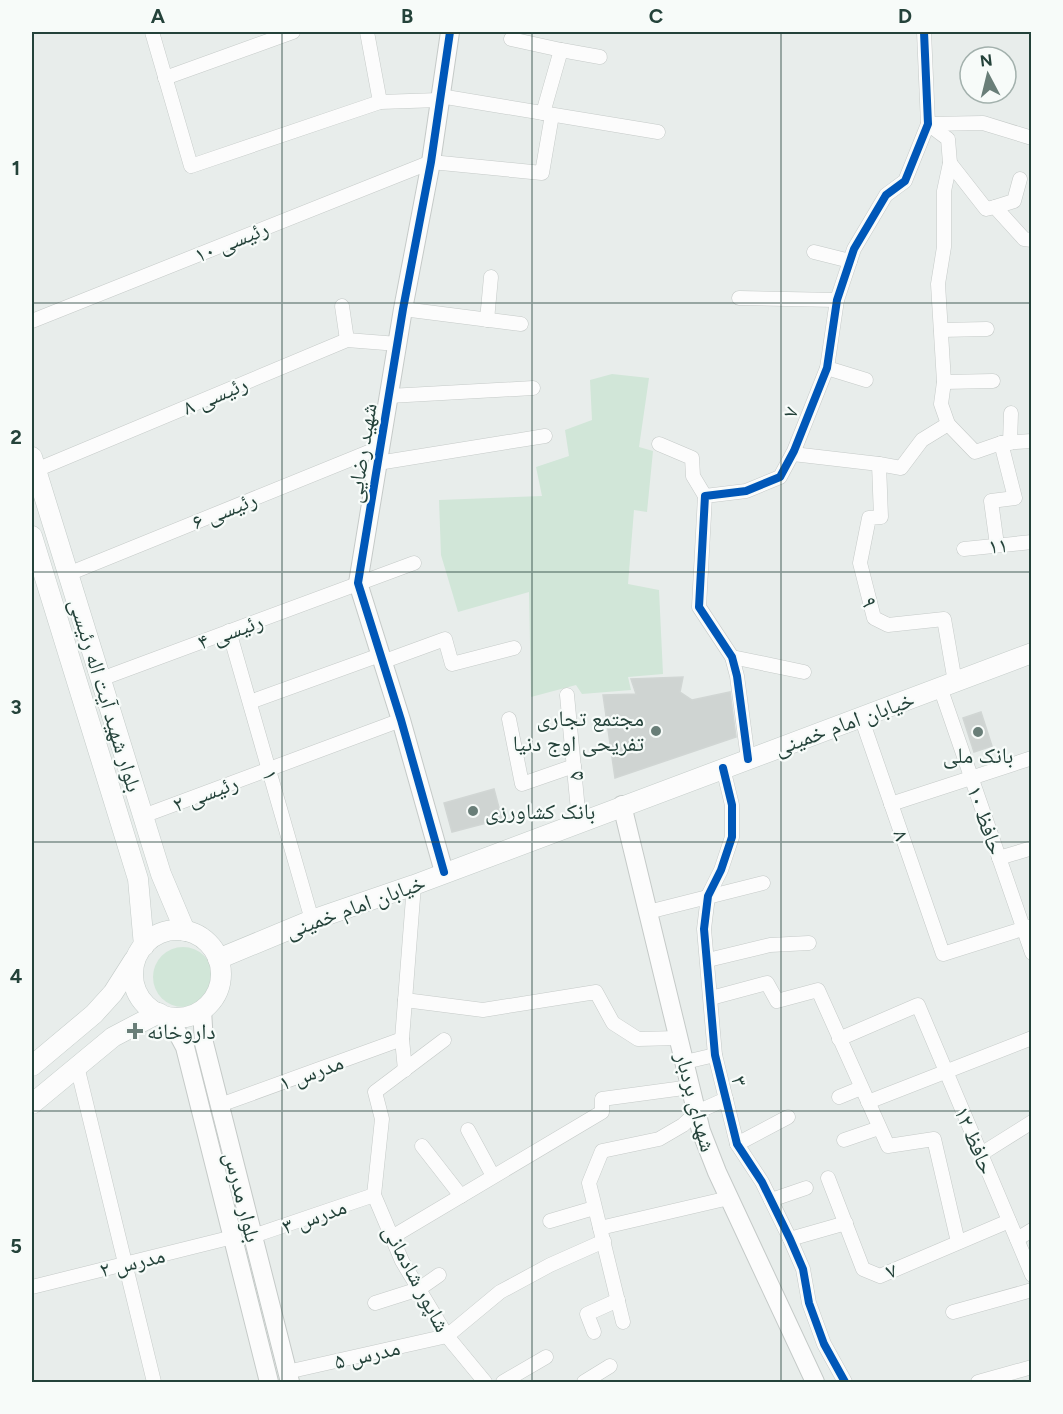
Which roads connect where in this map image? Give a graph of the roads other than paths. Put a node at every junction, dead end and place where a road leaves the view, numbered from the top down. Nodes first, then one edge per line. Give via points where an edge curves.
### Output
1 (152, 32) edge
2 (293, 32) edge
3 (367, 32) edge
4 (450, 32) edge
5 (924, 32) edge
6 (511, 39) dead end
7 (561, 50) junction
8 (600, 57) dead end
9 (165, 78) junction
10 (440, 98) junction
11 (380, 102) junction
12 (548, 114) junction
13 (928, 124) junction
14 (658, 132) dead end
15 (1032, 138) edge
16 (431, 162) junction
17 (950, 163) junction
18 (1020, 179) dead end
19 (995, 207) junction
20 (1032, 240) edge
21 (814, 252) dead end
22 (850, 261) junction
23 (491, 277) dead end
24 (739, 298) dead end
25 (837, 300) junction
26 (342, 306) dead end
27 (404, 309) junction
28 (487, 320) junction
29 (32, 321) edge
30 (521, 324) dead end
31 (987, 329) dead end
32 (940, 330) junction
33 (347, 340) junction
34 (398, 344) junction
35 (827, 368) junction
36 (866, 380) dead end
37 (993, 381) dead end
38 (944, 382) junction
39 (533, 388) dead end
40 (389, 396) junction
41 (1011, 413) dead end
42 (948, 424) junction
43 (545, 436) dead end
44 (1032, 441) edge
45 (1005, 443) junction
46 (659, 444) dead end
47 (793, 454) junction
48 (379, 455) junction
49 (34, 463) edge
50 (879, 464) junction
51 (705, 496) junction
52 (32, 536) edge
53 (1032, 542) edge
54 (997, 545) junction
55 (964, 549) dead end
56 (414, 563) dead end
57 (68, 574) junction
58 (358, 583) junction
59 (229, 631) junction
60 (514, 648) dead end
61 (1032, 653) edge
62 (732, 657) junction
63 (381, 659) junction
64 (804, 672) dead end
65 (101, 678) junction
66 (947, 684) junction
67 (567, 695) dead end
68 (250, 702) junction
69 (861, 717) junction
70 (509, 719) dead end
71 (401, 720) junction
72 (1032, 758) edge
73 (748, 759) junction
74 (574, 766) junction
75 (723, 768) junction
76 (269, 769) junction
77 (971, 777) junction
78 (891, 804) junction
79 (622, 805) junction
80 (143, 816) junction
81 (579, 821) junction
82 (1032, 848) edge
83 (999, 858) junction
84 (444, 872) junction
85 (763, 883) dead end
86 (414, 885) junction
87 (708, 896) junction
88 (648, 912) junction
89 (312, 920) junction
90 (1027, 927) edge
91 (185, 931) junction
92 (809, 943) dead end
93 (141, 950) junction
94 (1032, 953) edge
95 (219, 959) junction
96 (708, 960) junction
97 (711, 998) junction
98 (405, 1000) junction
99 (202, 1010) junction
100 (164, 1015) junction
101 (679, 1038) junction
102 (1032, 1038) edge
103 (402, 1039) junction
104 (839, 1039) junction
105 (444, 1040) dead end
106 (715, 1055) junction
107 (685, 1062) junction
108 (32, 1066) edge
109 (77, 1066) junction
110 (405, 1070) junction
111 (945, 1071) junction
112 (691, 1088) junction
113 (861, 1088) junction
114 (840, 1097) dead end
115 (726, 1099) junction
116 (868, 1102) junction
117 (32, 1104) edge
118 (220, 1104) junction
119 (697, 1112) junction
120 (788, 1117) dead end
121 (1032, 1122) edge
122 (879, 1128) junction
123 (468, 1130) dead end
124 (844, 1140) dead end
125 (737, 1144) junction
126 (422, 1146) dead end
127 (981, 1154) junction
128 (494, 1176) junction
129 (828, 1178) dead end
130 (806, 1188) dead end
131 (374, 1195) junction
132 (461, 1196) junction
133 (729, 1198) junction
134 (771, 1200) junction
135 (594, 1208) junction
136 (550, 1221) dead end
137 (1009, 1221) junction
138 (846, 1223) junction
139 (1032, 1230) edge
140 (602, 1235) junction
141 (233, 1236) junction
142 (253, 1236) junction
143 (392, 1237) junction
144 (790, 1239) junction
145 (1017, 1239) junction
146 (958, 1242) junction
147 (125, 1263) junction
148 (439, 1275) dead end
149 (1032, 1275) edge
150 (32, 1287) edge
151 (419, 1289) junction
152 (1032, 1290) edge
153 (618, 1300) junction
154 (375, 1304) dead end
155 (953, 1312) dead end
156 (623, 1322) dead end
157 (594, 1332) dead end
158 (447, 1336) junction
159 (824, 1344) junction
160 (802, 1353) junction
161 (546, 1358) dead end
162 (610, 1366) dead end
163 (1032, 1367) edge
164 (288, 1377) edge
165 (154, 1383) edge
166 (269, 1383) edge
167 (485, 1383) edge
168 (503, 1383) edge
169 (584, 1383) edge
170 (815, 1383) edge
171 (845, 1383) edge
172 (978, 1383) edge

1 - 9 street
2 - 9 street
3 - 11 street
4 - 10 street, شهید رضایی
5 - 13 street, ۷
6 - 7 street
7 - 8 street
7 - 12 street
9 - 11 street via 191,166
10 - 11 street
10 - 12 street
10 - 16 street, شهید رضایی
12 - 14 street
12 - 16 street via 542,173
13 - 15 street via 983,123
13 - 17 street via 948,139
13 - 22 street, ۷ via 905,181 886,195
16 - 27 street, شهید رضایی
16 - 29 street, رئیسی ۱۰
17 - 19 street via 986,209
17 - 32 street via 944,191 944,247 938,284
18 - 19 street via 1014,201
19 - 20 street via 1024,239
21 - 22 street
22 - 25 street, ۷
23 - 28 street
24 - 25 street
25 - 35 street, ۷
26 - 33 street
27 - 28 street
27 - 34 street, شهید رضایی
28 - 30 street
31 - 32 street
32 - 38 street
33 - 34 street, رئیسی ۸
33 - 49 street, رئیسی ۸
34 - 40 street, شهید رضایی
35 - 36 street
35 - 47 street, ۷
37 - 38 street
38 - 42 street via 941,404
39 - 40 street
40 - 48 street, شهید رضایی
41 - 45 street
42 - 45 street via 975,452
42 - 50 street via 922,440 901,468
43 - 48 street, رئیسی ۶
44 - 45 street
45 - 54 street via 1015,498 991,501
46 - 51 street via 692,458 693,476
47 - 50 street
47 - 51 street, ۷ via 780,477 746,491
48 - 57 street, رئیسی ۶
48 - 58 street, شهید رضایی
49 - 57 main road, بلوار شهید آیت اله رئیسی
50 - 66 street, ۹ via 881,517 869,518 860,563 874,618 888,625 944,619
51 - 62 street via 699,607
52 - 93 main road, بلوار شهید آیت اله رئیسی via 138,879
53 - 54 street, ۱۱
54 - 55 street, ۱۱
56 - 58 street, رئیسی ۴
57 - 65 main road, بلوار شهید آیت اله رئیسی
58 - 59 street, رئیسی ۴
58 - 63 street, شهید رضایی
59 - 65 street, رئیسی ۴
59 - 68 street, ۱
60 - 63 street via 452,664 445,639
61 - 66 main road, خیابان امام خمینی
62 - 64 street
62 - 73 street
63 - 68 street
63 - 71 street, شهید رضایی
65 - 80 main road, بلوار شهید آیت اله رئیسی
66 - 69 main road, خیابان امام خمینی
66 - 77 street, حافظ ۱۰
67 - 74 street, ۵
68 - 76 street, ۱
69 - 73 main road, خیابان امام خمینی
69 - 78 street, ۸
70 - 74 street via 522,784
71 - 76 street, رئیسی ۲
71 - 84 street, شهید رضایی
72 - 77 street
73 - 75 main road, خیابان امام خمینی
74 - 81 street, ۵
75 - 79 main road, خیابان امام خمینی
75 - 87 street, ۳ via 732,805 732,837
76 - 80 street, رئیسی ۲
76 - 89 street, ۱
77 - 78 street
77 - 83 street, حافظ ۱۰
78 - 90 street, ۸ via 943,954
79 - 81 main road, خیابان امام خمینی
79 - 88 street, شهدای بردبار
80 - 91 main road, بلوار شهید آیت اله رئیسی
81 - 84 main road, خیابان امام خمینی
82 - 83 street
83 - 90 street, حافظ ۱۰
84 - 86 main road, خیابان امام خمینی
85 - 87 street
86 - 89 main road, خیابان امام خمینی
86 - 98 street
87 - 88 street
87 - 96 street, ۳ via 704,929
88 - 101 street, شهدای بردبار
89 - 95 main road, خیابان امام خمینی
90 - 94 street, حافظ ۱۰
91 - 93 main road via 162,933
91 - 95 main road via 206,940
92 - 96 street via 770,945
93 - 100 main road via 134,977 136,989 141,999
93 - 108 main road via 94,1014
95 - 99 main road via 217,992
96 - 97 street, ۳
97 - 104 street via 767,983 777,1001 818,990
97 - 106 street, ۳
98 - 101 street via 483,1010 596,992 613,1023 638,1039
98 - 103 street
99 - 100 main road via 181,1017
99 - 118 street, بلوار مدرس via 204,1043
100 - 109 main road via 113,1037
100 - 141 street, بلوار مدرس via 185,1047
101 - 107 street, شهدای بردبار
102 - 111 street
103 - 110 street
103 - 118 street, مدرس ۱
104 - 111 street, حافظ ۱۲ via 918,1005
104 - 113 street
105 - 110 street
106 - 107 street
106 - 115 street, ۳
107 - 112 street, شهدای بردبار
109 - 117 main road
109 - 147 street
110 - 131 street, شاپور شادمانی via 375,1092 382,1119
111 - 116 street
111 - 127 street, حافظ ۱۲
112 - 119 street, شهدای بردبار
112 - 128 street via 602,1099 602,1112
113 - 114 street
113 - 116 street
115 - 119 street
115 - 125 street, ۳
116 - 122 street
118 - 142 street, بلوار مدرس
119 - 133 street, شهدای بردبار
119 - 135 street via 659,1139 602,1151 589,1183
120 - 125 street
121 - 127 street
122 - 124 street
122 - 146 street via 888,1146 934,1138
123 - 128 street
125 - 134 street, ۳
126 - 132 street
127 - 137 street, حافظ ۱۲
128 - 132 street
129 - 138 street, ۷
130 - 134 street
131 - 142 street, مدرس ۳
131 - 143 street, شاپور شادمانی
132 - 143 street
133 - 140 street
133 - 160 street, شهدای بردبار
134 - 144 street, ۳
135 - 136 street
135 - 140 street
137 - 145 street, حافظ ۱۲
137 - 146 street, ۷
138 - 144 street
138 - 146 street, ۷ via 863,1269 880,1276
139 - 145 street
140 - 153 street
140 - 158 street via 500,1292
141 - 147 street, مدرس ۲
141 - 166 street, بلوار مدرس
142 - 164 street, بلوار مدرس
143 - 151 street, شاپور شادمانی
144 - 159 street, ۳ via 803,1269 809,1303
145 - 149 street, حافظ ۱۲
147 - 150 street, مدرس ۲
147 - 165 street
148 - 151 street
151 - 154 street
151 - 158 street, شاپور شادمانی
152 - 155 street
153 - 156 street
153 - 157 street via 587,1314
158 - 164 street, مدرس ۵
158 - 167 street, شاپور شادمانی
159 - 160 street
159 - 171 street, ۳
160 - 170 street, شهدای بردبار
161 - 168 street
162 - 169 street
163 - 172 street

